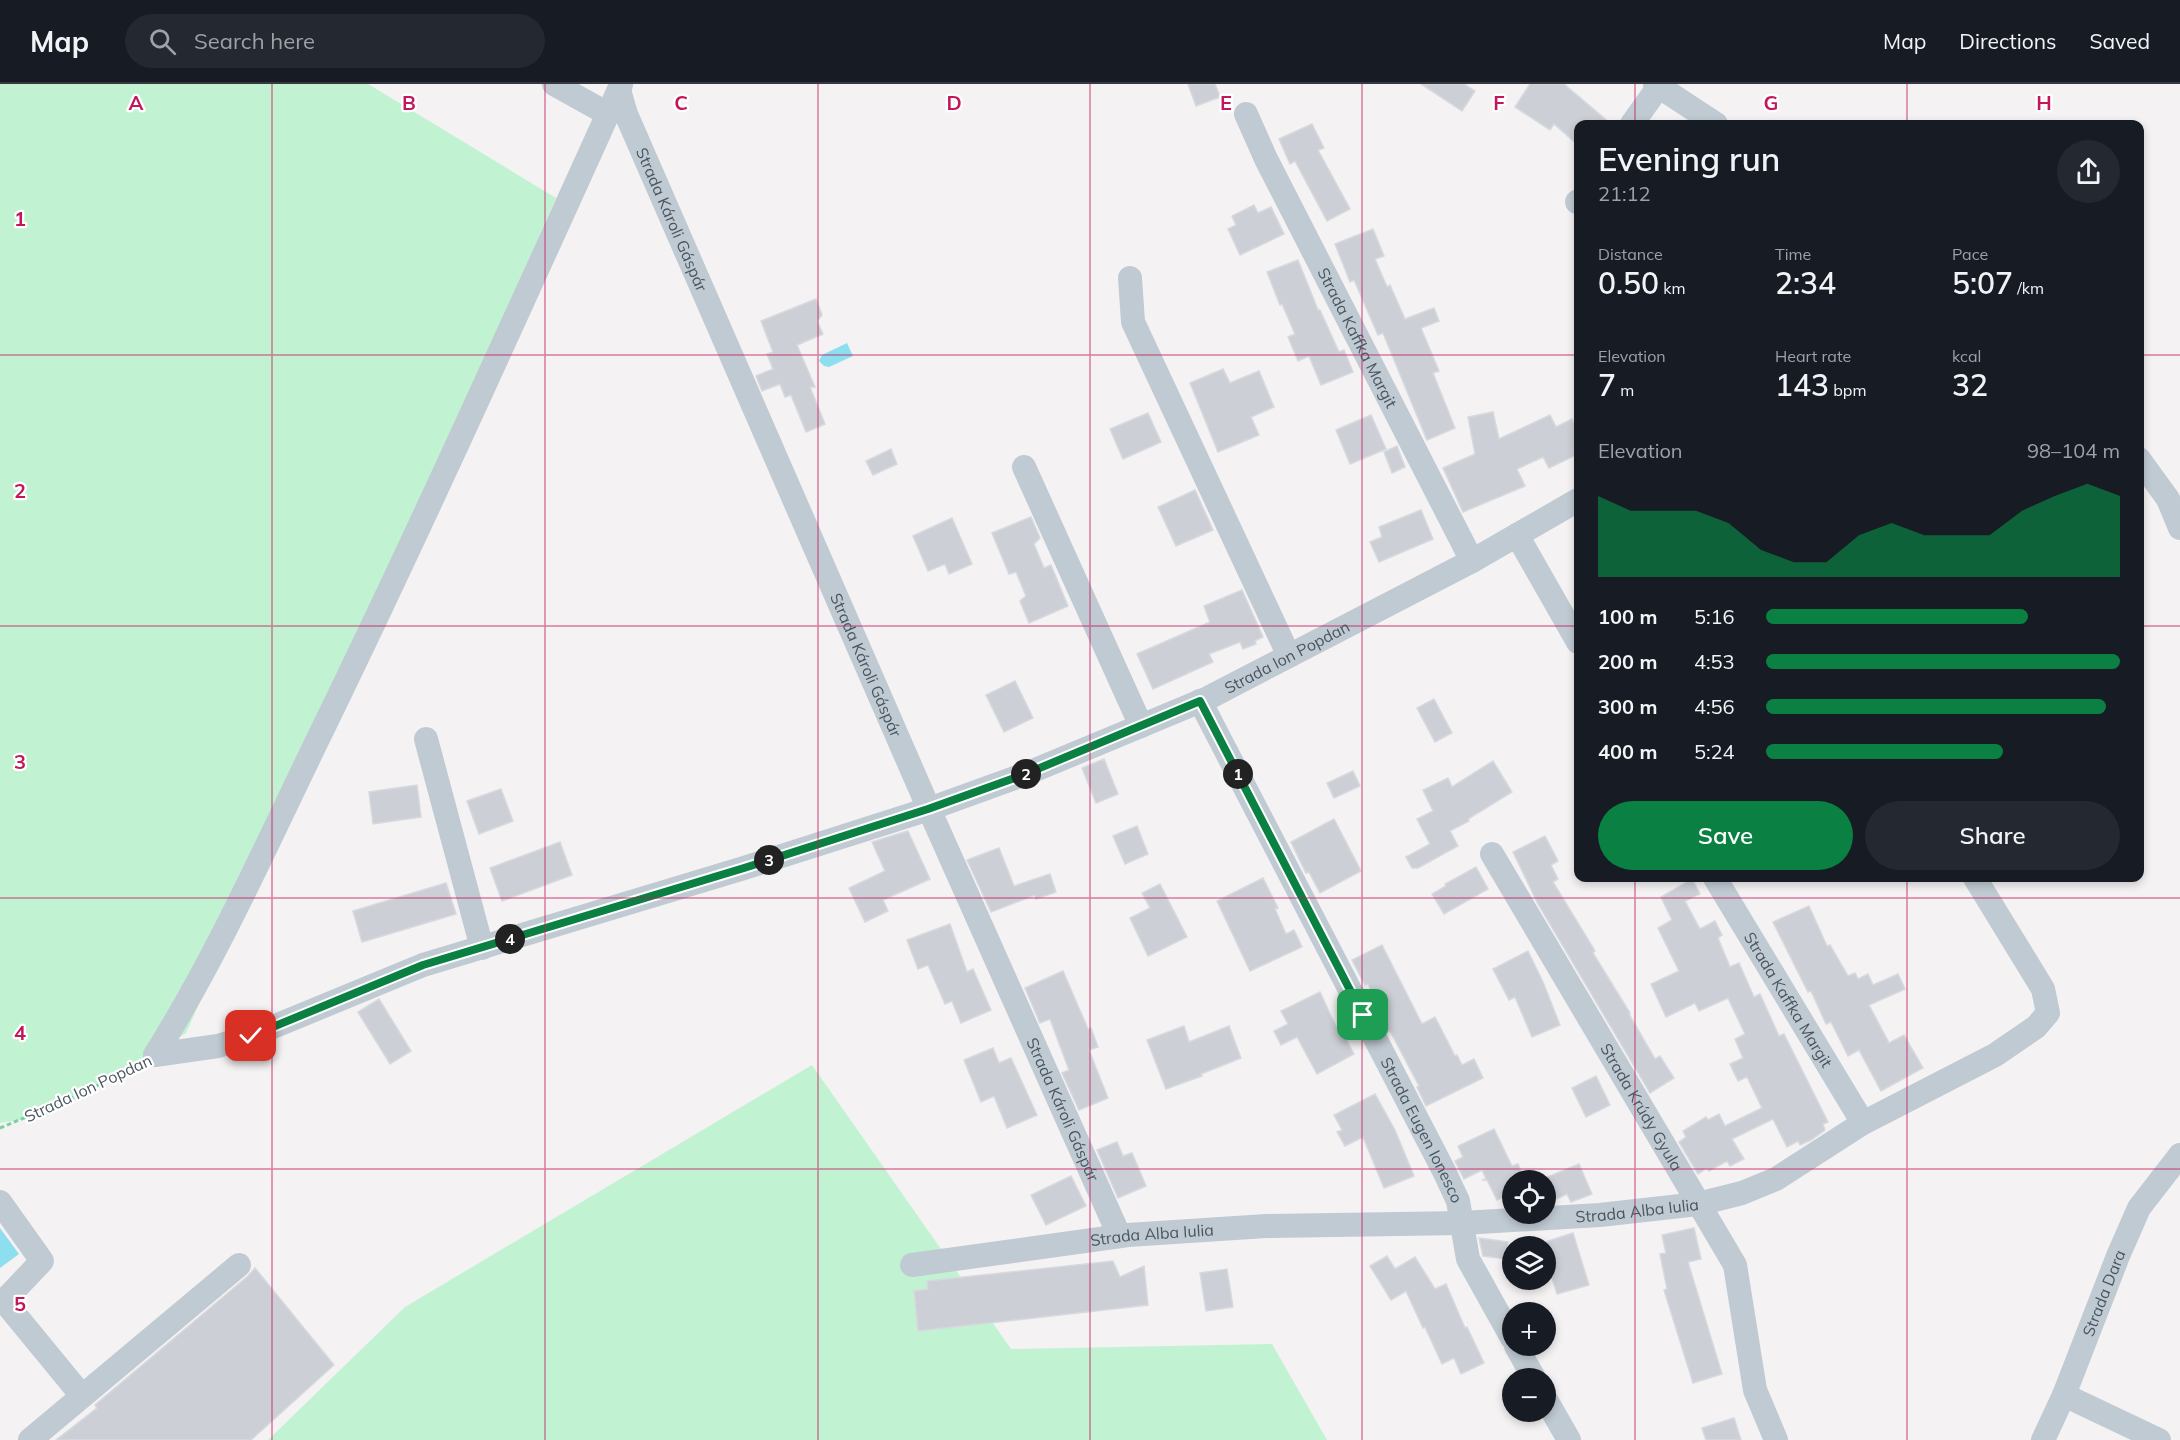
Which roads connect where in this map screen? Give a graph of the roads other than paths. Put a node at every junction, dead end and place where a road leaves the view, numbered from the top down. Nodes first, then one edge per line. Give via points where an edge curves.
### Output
1 (554, 84) edge
2 (1657, 85) edge
3 (620, 87) edge
4 (608, 114) junction
5 (1246, 114) dead end
6 (1635, 120) edge
7 (1710, 120) edge
8 (1130, 278) dead end
9 (2144, 466) edge
10 (1024, 467) dead end
11 (1574, 502) edge
12 (2180, 528) edge
13 (1517, 535) junction
14 (1472, 561) junction
15 (1574, 635) edge
16 (1289, 656) junction
17 (1200, 701) junction
18 (1141, 726) junction
19 (426, 739) dead end
20 (928, 809) junction
21 (1492, 854) dead end
22 (1717, 882) edge
23 (1977, 882) edge
24 (482, 948) junction
25 (1863, 1124) junction
26 (2180, 1155) edge
27 (0, 1202) edge
28 (1698, 1204) junction
29 (1462, 1223) junction
30 (1119, 1235) junction
31 (239, 1265) dead end
32 (912, 1265) dead end
33 (1502, 1320) edge
34 (2064, 1395) junction
35 (82, 1396) junction
36 (1556, 1417) edge
37 (30, 1440) edge
38 (1569, 1440) edge
39 (1776, 1440) edge
40 (2043, 1440) edge
41 (2159, 1440) edge

1 - 4 street
2 - 6 street
2 - 7 street
3 - 4 street
3 - 20 street, Strada Károli Gáspár via 631,124
4 - 24 street, Strada Ion Popdan via 372,627 220,940 155,1055 218,1046 251,1036 423,965
5 - 14 street, Strada Kaffka Margit
8 - 16 street via 1132,322
9 - 12 street via 2168,499
10 - 18 street
11 - 13 street, Strada Ion Popdan
13 - 14 street, Strada Ion Popdan
13 - 15 street
14 - 16 street, Strada Ion Popdan
16 - 17 street, Strada Ion Popdan
17 - 18 street, Strada Ion Popdan
17 - 29 street, Strada Eugen Ionesco via 1444,1171 1458,1201
18 - 20 street, Strada Ion Popdan
19 - 24 street
20 - 24 street, Strada Ion Popdan
20 - 30 street, Strada Károli Gáspár
21 - 28 street, Strada Krúdy Gyula
22 - 25 street, Strada Kaffka Margit
23 - 25 street, Strada Alba Iulia via 2043,989 2048,1013 2036,1027 1995,1055
25 - 28 street, Strada Alba Iulia via 1776,1179
26 - 34 street, Strada Dara via 2139,1208
27 - 35 street via 42,1261 4,1301
28 - 29 street, Strada Alba Iulia via 1600,1215
28 - 39 street, Strada Krúdy Gyula via 1735,1265 1755,1390
29 - 30 street, Strada Alba Iulia via 1266,1226
29 - 33 street, Strada Eugen Ionesco via 1468,1259
30 - 32 street, Strada Alba Iulia
31 - 35 street
34 - 40 street, Strada Dara
34 - 41 street
35 - 37 street
36 - 38 street

